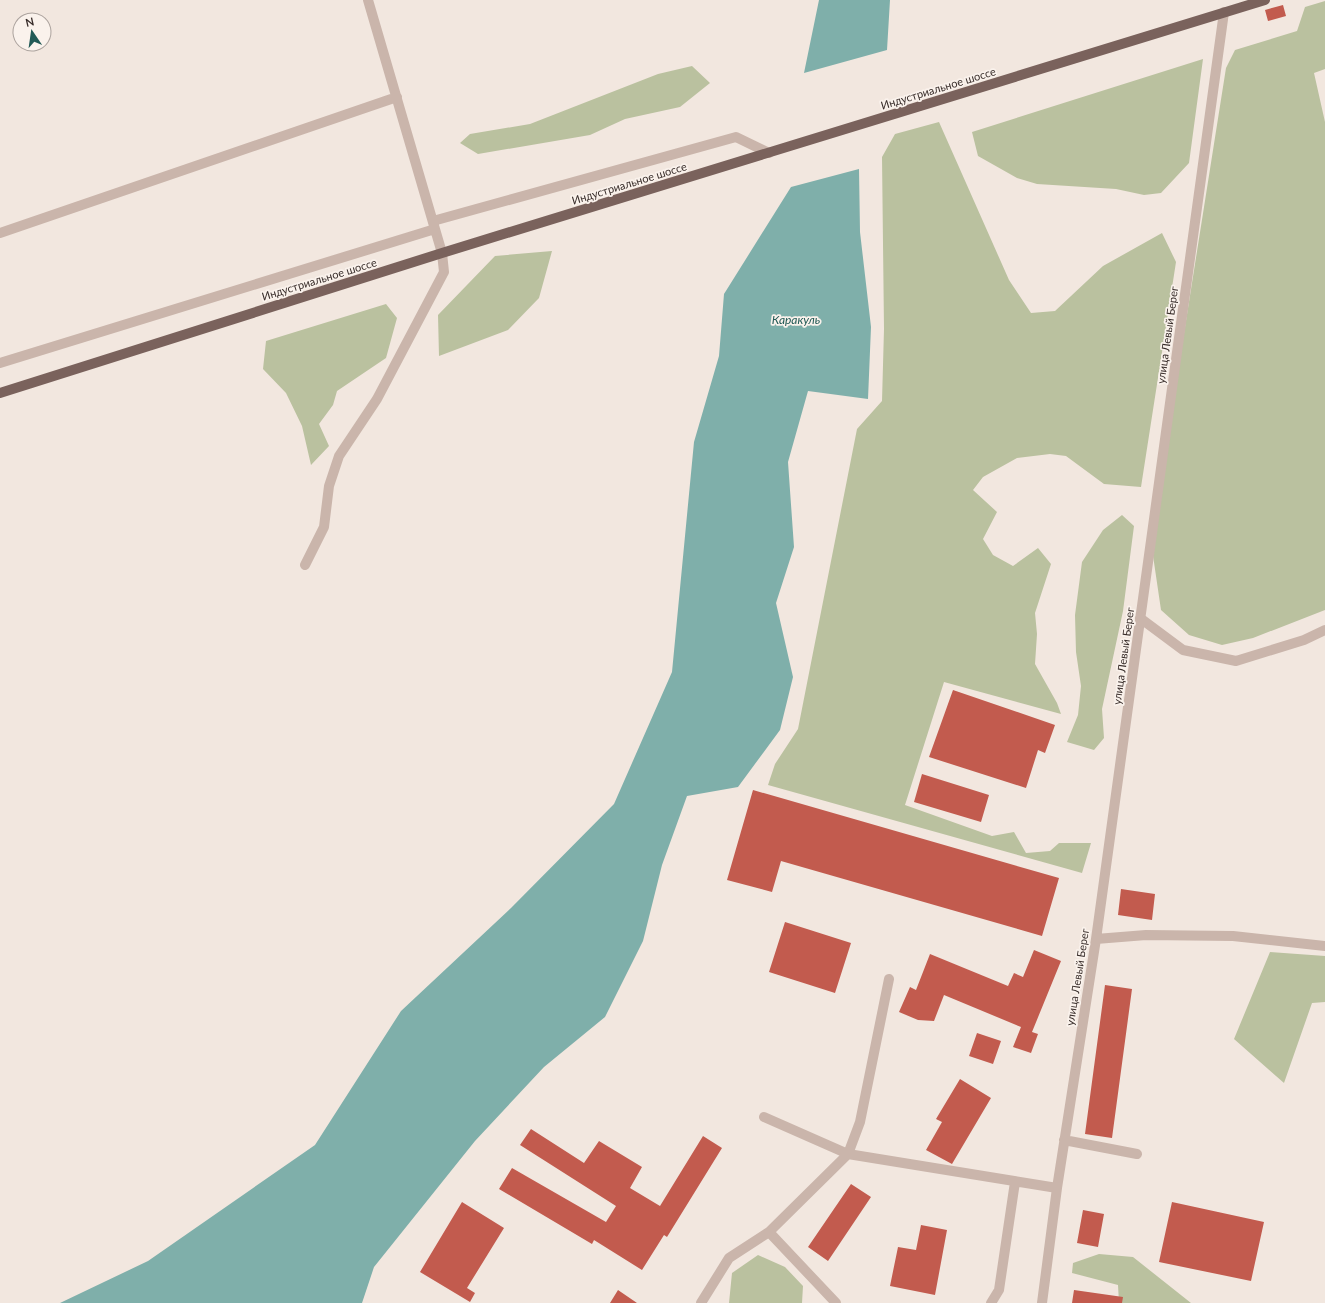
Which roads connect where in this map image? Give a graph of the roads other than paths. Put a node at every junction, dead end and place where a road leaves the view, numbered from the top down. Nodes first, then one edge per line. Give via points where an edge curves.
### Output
1 (368, 0) edge
2 (1265, 0) edge
3 (1224, 12) junction
4 (397, 97) junction
5 (769, 153) junction
6 (434, 225) junction
7 (0, 233) edge
8 (442, 253) junction
9 (0, 363) edge
10 (0, 392) edge
11 (304, 565) dead end
12 (1140, 618) junction
13 (1325, 630) edge
14 (1096, 939) junction
15 (1325, 946) edge
16 (888, 979) dead end
17 (764, 1117) dead end
18 (1064, 1140) junction
19 (848, 1154) junction
20 (1136, 1154) dead end
21 (1014, 1182) junction
22 (1057, 1188) junction
23 (769, 1232) junction
24 (701, 1303) edge
25 (836, 1303) edge
26 (991, 1303) edge
27 (1042, 1303) edge

1 - 4 street
2 - 3 main road, Индустриальное шоссе
3 - 5 main road, Индустриальное шоссе
3 - 12 street, улица Левый Берег
4 - 6 street
4 - 7 street
5 - 6 street via 736,137
5 - 8 main road, Индустриальное шоссе
6 - 8 street
6 - 9 street
8 - 10 main road, Индустриальное шоссе
8 - 11 street via 444,272 377,399 339,456 329,486 324,527
12 - 13 street via 1183,650 1236,662 1304,640
12 - 14 street, улица Левый Берег
14 - 15 street via 1146,935 1233,936
14 - 18 street, улица Левый Берег
16 - 19 street via 860,1122
17 - 19 street
18 - 20 street
18 - 22 street, улица Левый Берег
19 - 21 street
19 - 23 street
21 - 22 street
21 - 26 street via 999,1290
22 - 27 street, улица Левый Берег
23 - 24 street via 729,1258
23 - 25 street

